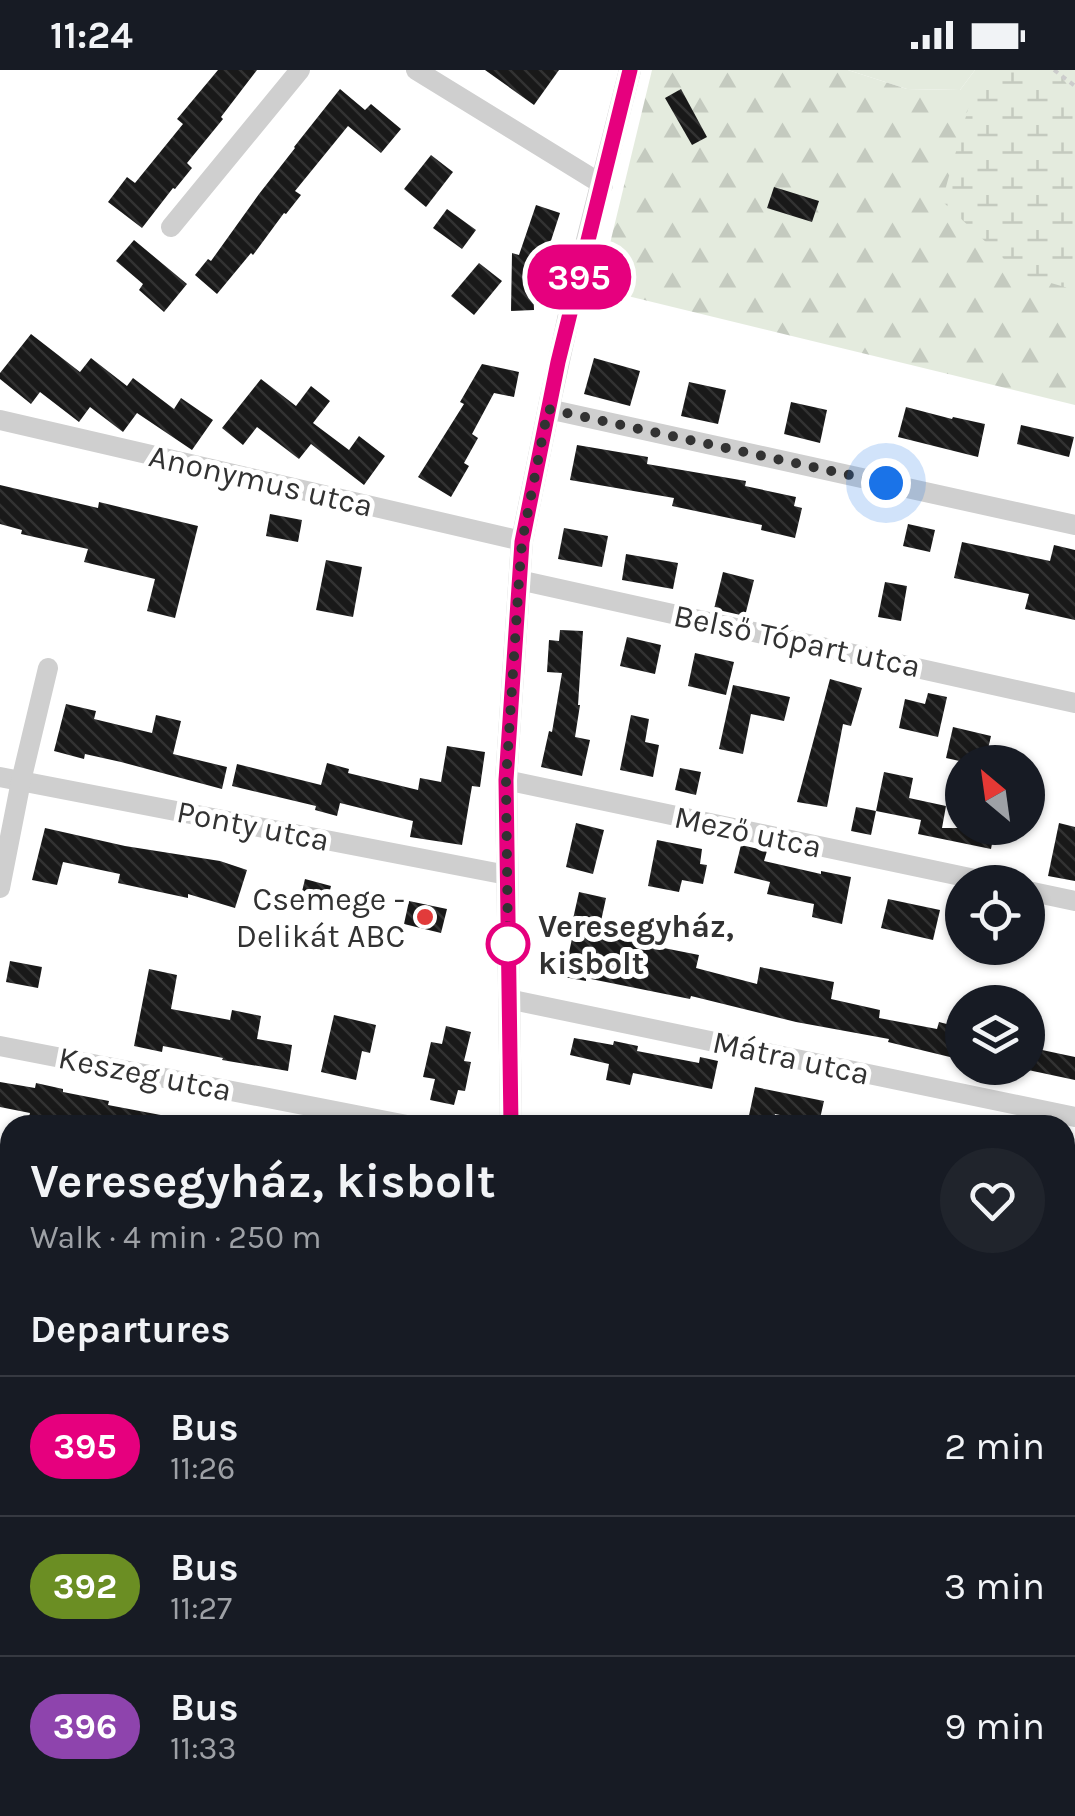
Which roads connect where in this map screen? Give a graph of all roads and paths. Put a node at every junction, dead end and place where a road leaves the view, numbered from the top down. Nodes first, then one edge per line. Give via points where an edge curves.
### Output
1 (300, 70) edge
2 (416, 70) edge
3 (630, 70) edge
4 (1054, 70) edge
5 (1075, 86) edge
6 (603, 185) junction
7 (171, 227) dead end
8 (548, 409) junction
9 (0, 420) edge
10 (1075, 525) edge
11 (522, 542) junction
12 (519, 580) junction
13 (48, 668) dead end
14 (1075, 702) edge
15 (10, 779) edge
16 (506, 780) junction
17 (945, 873) edge
18 (507, 874) junction
19 (0, 888) edge
20 (1045, 894) edge
21 (1075, 900) edge
22 (508, 998) junction
23 (0, 1046) edge
24 (355, 1115) edge
25 (511, 1115) edge
26 (1065, 1115) edge

1 - 7 street
2 - 6 street
3 - 6 street
4 - 5 path
6 - 8 street
8 - 10 street
8 - 11 street
9 - 11 street, Anonymus utca
11 - 12 street
12 - 14 street, Belső Tópart utca
12 - 16 street
13 - 15 street
15 - 18 street, Ponty utca
15 - 19 street
16 - 17 street, Mező utca
16 - 18 street
18 - 22 street
20 - 21 street
22 - 25 street
22 - 26 street, Mátra utca
23 - 24 street, Keszeg utca

